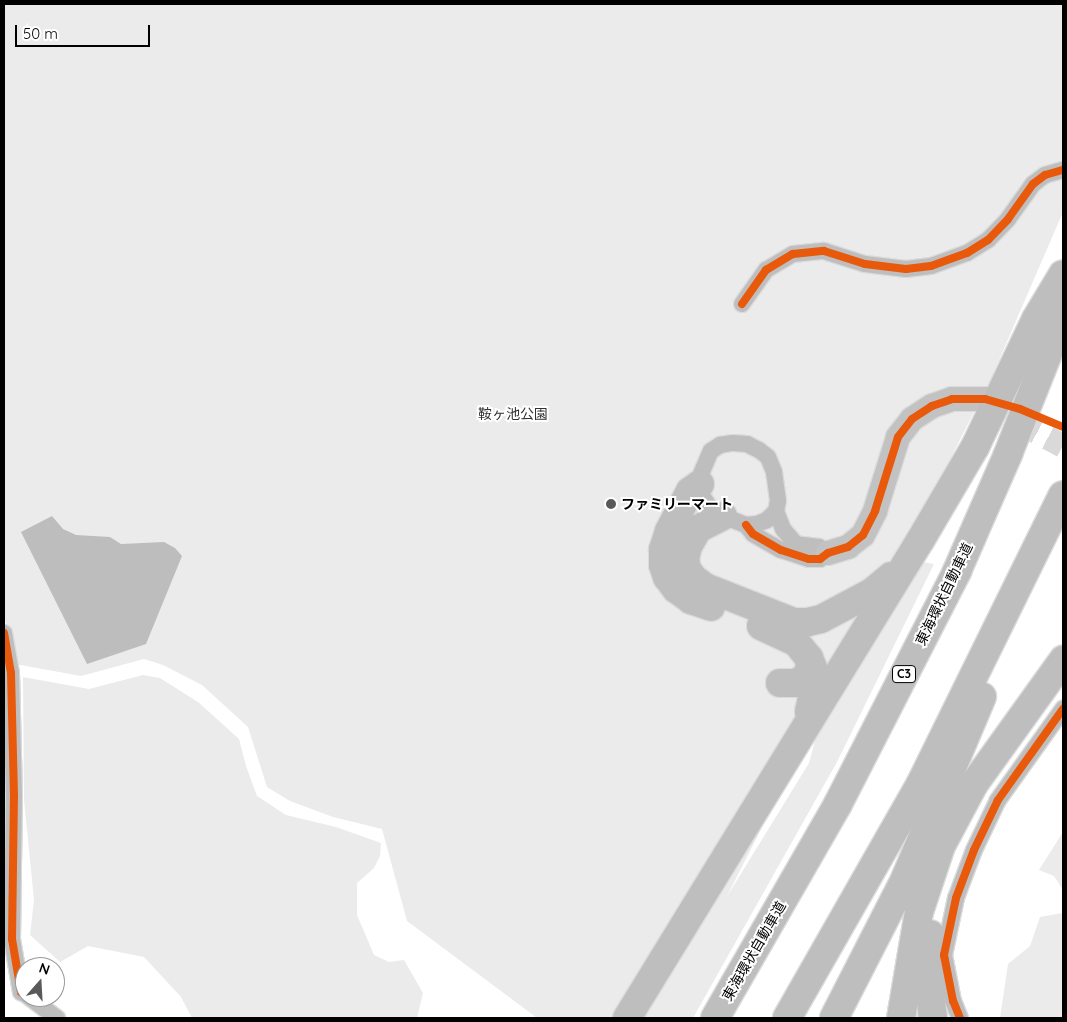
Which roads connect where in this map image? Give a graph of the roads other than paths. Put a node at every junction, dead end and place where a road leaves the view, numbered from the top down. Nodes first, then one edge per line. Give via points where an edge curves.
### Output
1 (1063, 170) edge
2 (1063, 274) edge
3 (742, 304) dead end
4 (1063, 316) edge
5 (983, 404) tunnel mouth
6 (700, 484) junction
7 (1063, 495) edge
8 (776, 511) junction
9 (734, 521) junction
10 (1052, 521) junction
11 (921, 539) junction
12 (828, 553) junction
13 (4, 633) edge
14 (809, 658) junction
15 (1063, 660) edge
16 (780, 683) dead end
17 (1063, 687) edge
18 (1063, 710) edge
19 (803, 729) junction
20 (15, 957) edge
21 (42, 1007) edge
22 (57, 1018) edge
23 (627, 1018) edge
24 (715, 1018) edge
25 (787, 1018) edge
26 (834, 1018) edge
27 (901, 1018) edge
28 (933, 1018) edge
29 (960, 1018) edge

1 - 3 street via 1045,175 1033,184 1008,219 988,240 968,253 932,266 906,269 866,264 824,251 793,254 766,270
2 - 11 highway via 1036,319 975,447
4 - 24 highway, 東海環状自動車道 / C3 via 957,571 838,804
5 - 12 street via 952,399 932,406 912,419 898,437 875,511 863,535 848,547
6 - 8 street via 711,451 720,445 747,444 768,457 775,479
6 - 9 street via 700,493 712,510
6 - 14 highway via 690,491 679,510 663,550 663,565 668,578 690,600 788,636 803,648
7 - 10 highway
8 - 9 street via 768,520
8 - 12 street via 783,529 796,544 819,547
9 - 11 highway via 698,529 688,546 687,570 705,587 794,622 822,619 872,592 900,568
9 - 12 street via 790,553 820,559
10 - 25 highway via 920,785
10 - 26 highway via 970,728 912,861
11 - 19 highway
13 - 20 street via 11,673 14,795 12,939
14 - 16 highway via 810,668 806,677 796,683
14 - 19 highway via 813,668 813,700
15 - 27 highway via 974,784 941,846 919,912
17 - 28 highway via 984,799 949,864 933,915 926,964
18 - 29 street via 998,800 956,898 944,955 953,1001
19 - 23 highway
21 - 22 street

